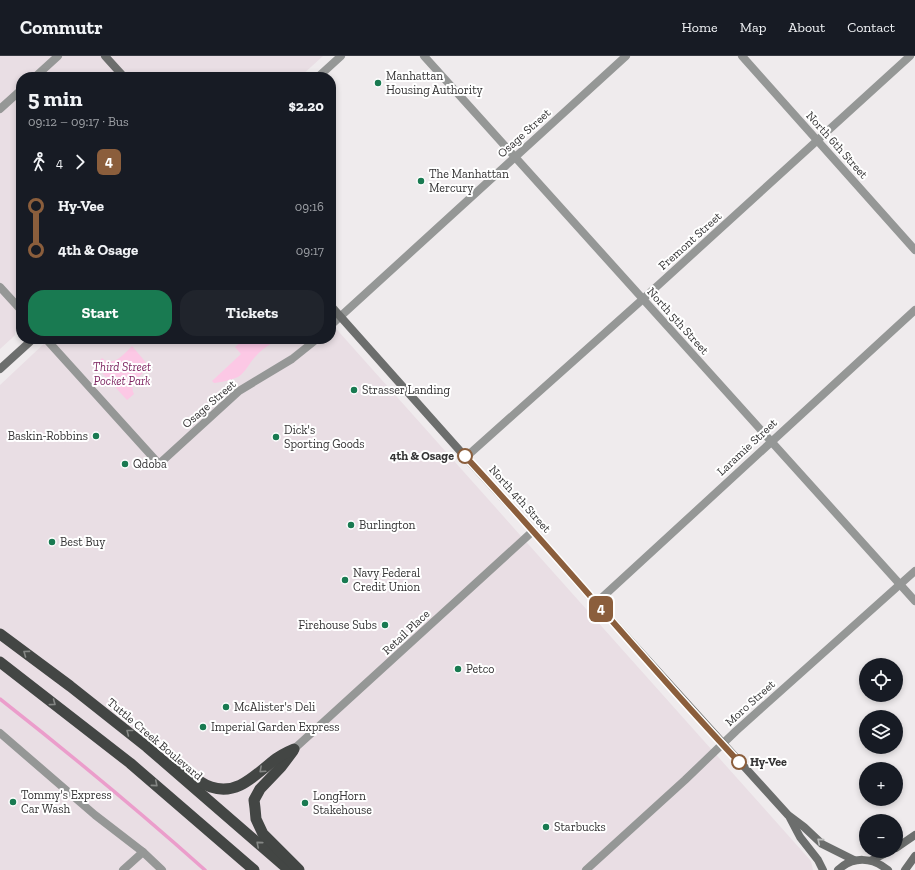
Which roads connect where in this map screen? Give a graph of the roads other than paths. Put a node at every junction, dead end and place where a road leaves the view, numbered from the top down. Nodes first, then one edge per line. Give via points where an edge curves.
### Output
1 (58, 56) edge
2 (106, 56) edge
3 (341, 56) edge
4 (424, 56) edge
5 (626, 56) edge
6 (742, 56) edge
7 (910, 56) edge
8 (40, 72) edge
9 (120, 72) edge
10 (323, 72) edge
11 (16, 95) edge
12 (0, 109) edge
13 (817, 141) junction
14 (514, 158) junction
15 (915, 250) edge
16 (0, 287) edge
17 (643, 300) junction
18 (16, 305) edge
19 (915, 310) edge
20 (336, 312) edge
21 (340, 316) junction
22 (336, 320) edge
23 (28, 344) edge
24 (51, 344) edge
25 (310, 344) edge
26 (0, 369) edge
27 (770, 442) junction
28 (466, 457) junction
29 (533, 531) junction
30 (915, 571) edge
31 (900, 585) junction
32 (915, 601) edge
33 (596, 603) junction
34 (0, 634) edge
35 (0, 662) edge
36 (0, 733) edge
37 (723, 744) junction
38 (147, 747) junction
39 (294, 749) junction
40 (788, 815) junction
41 (915, 835) edge
42 (903, 843) edge
43 (142, 852) junction
44 (915, 856) edge
45 (876, 858) edge
46 (854, 860) junction
47 (872, 860) junction
48 (123, 870) edge
49 (162, 870) edge
50 (254, 870) edge
51 (289, 870) edge
52 (299, 870) edge
53 (586, 870) edge
54 (823, 870) edge
55 (838, 870) edge
56 (888, 870) edge
57 (905, 870) edge

1 - 8 street
2 - 9 main road
3 - 10 street
4 - 14 street, North 5th Street
5 - 14 street, Osage Street
6 - 13 street, North 6th Street
7 - 13 street, Fremont Street
11 - 12 street
13 - 15 street, North 6th Street
13 - 17 street, Fremont Street
14 - 17 street, North 5th Street
14 - 21 street, Osage Street
16 - 18 street
17 - 27 street, North 5th Street
17 - 28 street, Fremont Street
19 - 27 street, Laramie Street
20 - 21 main road, North 4th Street
21 - 22 street, Osage Street
21 - 28 main road, North 4th Street
23 - 26 main road
24 - 25 street, Osage Street via 159,464 239,391 292,359
27 - 31 street, North 5th Street
27 - 33 street, Laramie Street
28 - 29 main road, North 4th Street
29 - 33 main road, North 4th Street
29 - 39 street, Retail Place
30 - 31 street, Moro Street
31 - 32 street, North 5th Street
31 - 37 street, Moro Street
33 - 37 main road, North 4th Street
38 -> 34 highway, Tuttle Creek Boulevard
35 -> 50 highway via 130,763
36 - 43 street
37 - 40 main road, North 4th Street
37 - 53 street, Moro Street
39 -> 38 highway via 274,759 241,786 221,789 198,780 171,759
51 -> 38 highway, Tuttle Creek Boulevard
39 - 52 highway via 260,789 254,800 256,819 263,834
46 -> 40 main road, North 4th Street via 822,844
40 - 54 main road, North 4th Street
41 - 42 main road
43 - 48 street
43 - 49 street
44 - 57 main road
45 - 47 main road
46 - 47 main road
46 - 55 main road
47 - 56 main road

